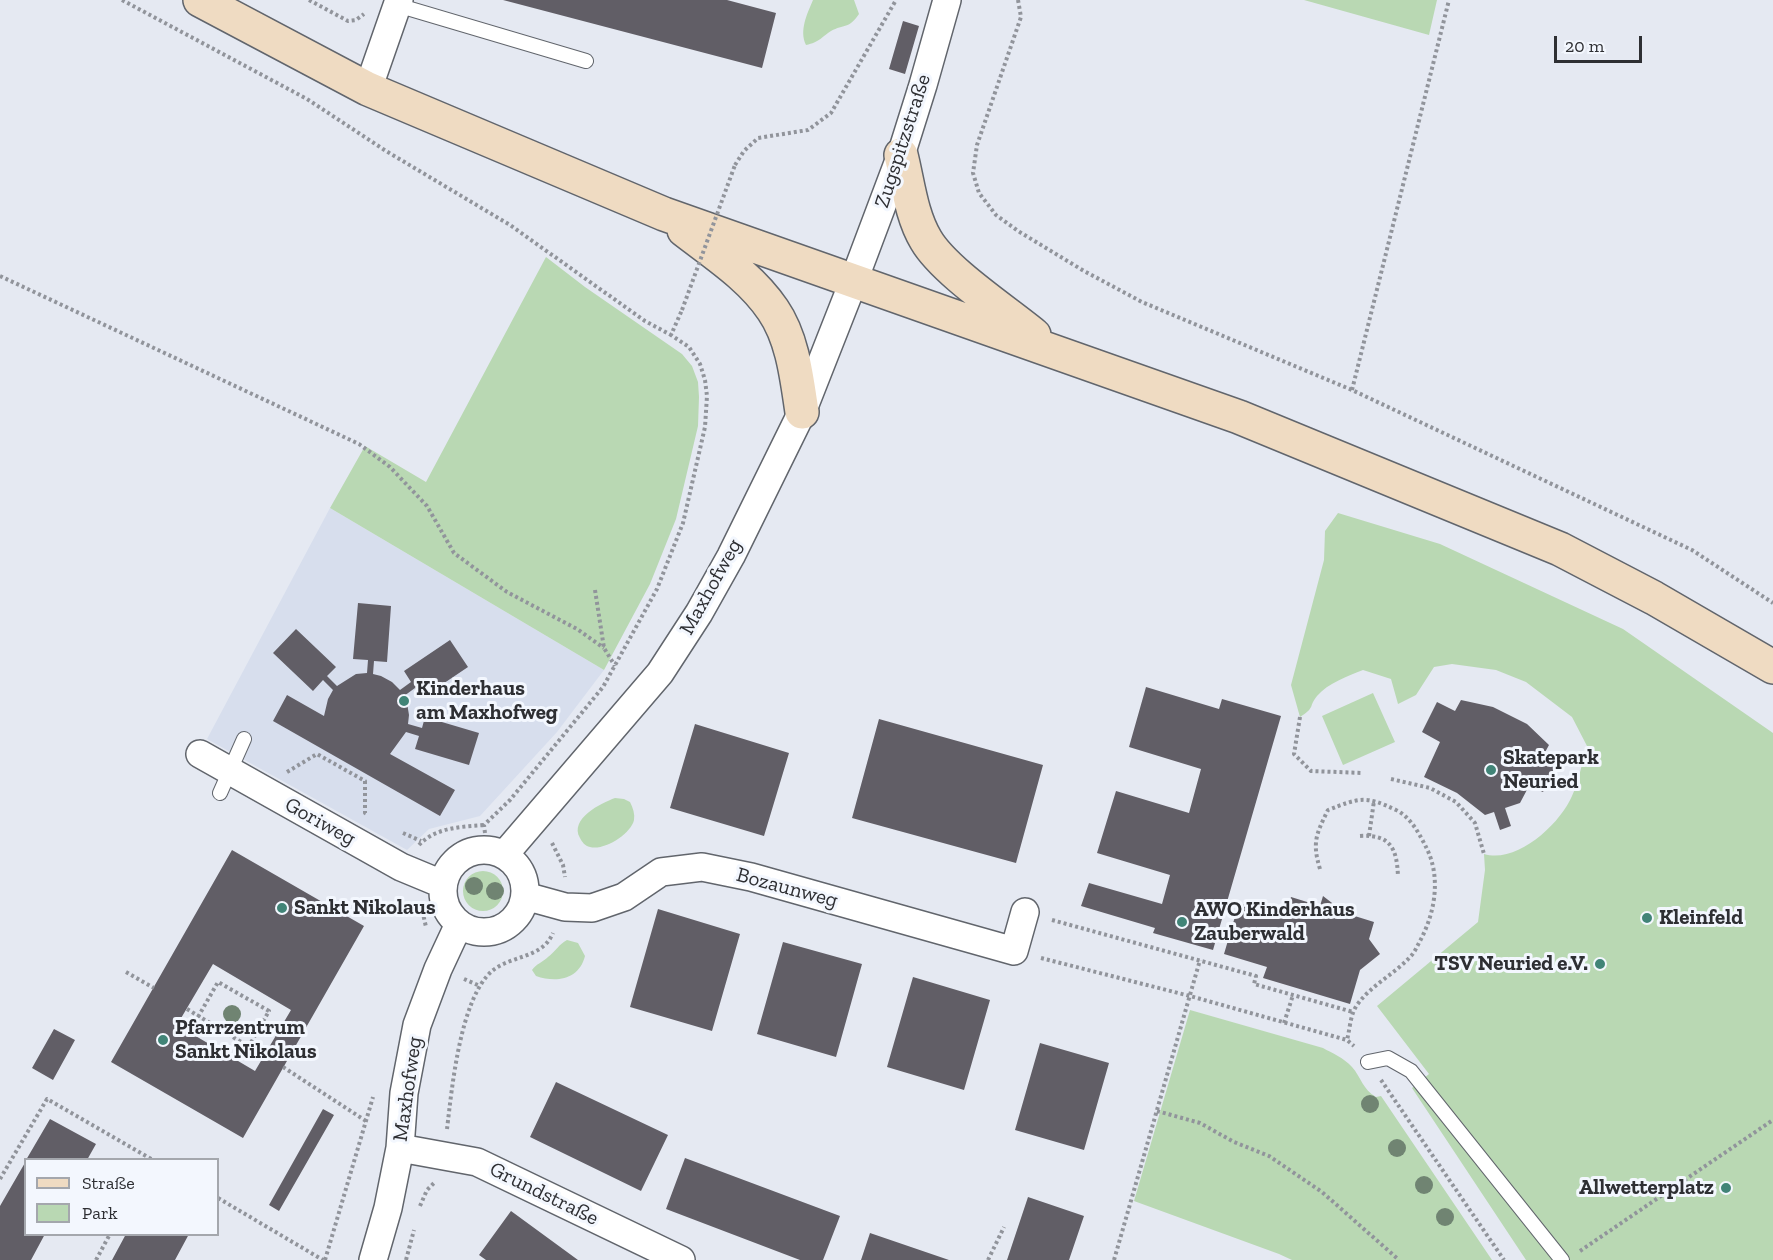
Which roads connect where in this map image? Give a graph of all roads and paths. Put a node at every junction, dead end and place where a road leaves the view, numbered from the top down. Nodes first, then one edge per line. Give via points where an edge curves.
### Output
1 (122, 0) edge
2 (200, 0) edge
3 (309, 0) edge
4 (896, 0) edge
5 (947, 0) edge
6 (1018, 0) edge
7 (1449, 0) edge
8 (398, 3) edge
9 (342, 18) dead end
10 (586, 61) dead end
11 (368, 89) junction
12 (901, 155) junction
13 (664, 214) junction
14 (0, 276) edge
15 (854, 280) junction
16 (671, 335) junction
17 (1054, 351) junction
18 (1352, 390) junction
19 (802, 412) junction
20 (595, 590) dead end
21 (1773, 603) edge
22 (604, 648) junction
23 (615, 667) junction
24 (1773, 667) edge
25 (1300, 717) dead end
26 (243, 742) joint
27 (200, 754) dead end
28 (1363, 773) dead end
29 (1391, 779) dead end
30 (225, 782) junction
31 (1374, 801) junction
32 (375, 818) dead end
33 (534, 819) junction
34 (393, 827) dead end
35 (1360, 836) dead end
36 (1368, 836) junction
37 (421, 842) dead end
38 (1484, 854) dead end
39 (504, 855) junction
40 (1320, 869) dead end
41 (1398, 877) dead end
42 (442, 884) junction
43 (525, 896) junction
44 (565, 908) junction
45 (1025, 912) joint
46 (459, 924) junction
47 (1014, 951) junction
48 (1200, 960) junction
49 (126, 972) dead end
50 (153, 988) dead end
51 (1293, 995) junction
52 (1190, 996) junction
53 (187, 1009) dead end
54 (1353, 1012) junction
55 (198, 1017) junction
56 (1284, 1023) junction
57 (1347, 1040) junction
58 (249, 1046) junction
59 (264, 1056) dead end
60 (1368, 1062) junction
61 (283, 1067) dead end
62 (1157, 1111) junction
63 (1773, 1120) edge
64 (366, 1121) dead end
65 (400, 1148) junction
66 (443, 1154) junction
67 (150, 1158) edge
68 (0, 1179) edge
69 (219, 1199) edge
70 (418, 1214) dead end
71 (415, 1224) dead end
72 (1004, 1227) dead end
73 (109, 1236) edge
74 (1577, 1253) dead end
75 (96, 1260) edge
76 (323, 1260) edge
77 (373, 1260) edge
78 (406, 1260) edge
79 (681, 1260) edge
80 (988, 1260) edge
81 (1114, 1260) edge
82 (1400, 1260) edge
83 (1504, 1260) edge
84 (1562, 1260) edge

1 - 16 path via 307,99 386,152 510,225 645,321
2 - 11 street
3 - 9 path
4 - 16 path, bridge via 831,113 808,130 758,138 744,151 735,165
5 - 12 street, Zugspitzstraße
6 - 18 path via 1021,17 977,146 973,173 980,193 996,214 1084,271 1143,303
7 - 18 path
8 - 10 lane
8 - 11 street
11 - 13 street
12 - 15 street, Zugspitzstraße
12 - 17 street via 916,216 926,240 940,258
13 - 15 street
13 - 19 street via 743,277 775,312 787,339
14 - 22 path via 359,444 390,467 427,506 454,553 507,592
15 - 17 street
15 - 19 street, Maxhofweg
16 - 23 path via 689,347 700,364 707,396 705,427 683,523 657,589
17 - 24 street via 1239,417 1560,549
18 - 21 path via 1692,550
19 - 33 street, Maxhofweg via 731,555 667,663
20 - 22 path
22 - 23 path
23 - 33 path via 510,800
25 - 28 path via 1294,754 1311,771
26 - 30 lane
26 - 32 path via 286,772 317,754 365,781 365,813
27 - 30 street, Goriweg
29 - 38 path via 1430,788 1456,802 1476,823
30 - 42 street, Goriweg
31 - 36 path
31 - 40 path via 1364,798 1328,810 1316,832 1314,850
31 - 54 path via 1401,813 1418,832 1432,859 1435,894 1430,922 1412,956 1371,990
33 - 39 street, Maxhofweg
33 - 44 path via 550,837 563,865
34 - 37 path
35 - 36 path
36 - 41 path via 1389,843 1397,860
39 - 42 street via 486,849 472,851 450,867
39 - 43 street via 520,872
42 - 46 street via 444,904
43 - 44 street, Bozaunweg
43 - 46 street via 512,921 500,929 486,932
44 - 47 street, Bozaunweg via 592,909 624,897 661,872 702,867 752,877
44 - 66 path via 549,942 531,955 493,971 480,986 456,1057
45 - 47 street
45 - 48 path
46 - 65 street, Maxhofweg via 417,1025 404,1093
47 - 52 path
48 - 51 path via 1256,976 1254,984
48 - 52 path
49 - 50 path
51 - 54 path
51 - 56 path
52 - 56 path
52 - 62 path
53 - 55 path
54 - 57 path
55 - 58 path
55 - 58 path via 218,982 269,1011
56 - 57 path
57 - 60 path
58 - 59 path
60 - 83 path
60 - 84 lane via 1388,1058 1411,1071
61 - 64 path
62 - 81 path
62 - 82 path via 1200,1123 1269,1156 1322,1191
63 - 74 path
65 - 66 street, Grundstraße
65 - 77 street, Maxhofweg
66 - 70 path via 440,1176 427,1191
66 - 79 street, Grundstraße via 477,1162
67 - 68 path via 47,1099
69 - 76 path
71 - 78 path
72 - 80 path
73 - 75 path

